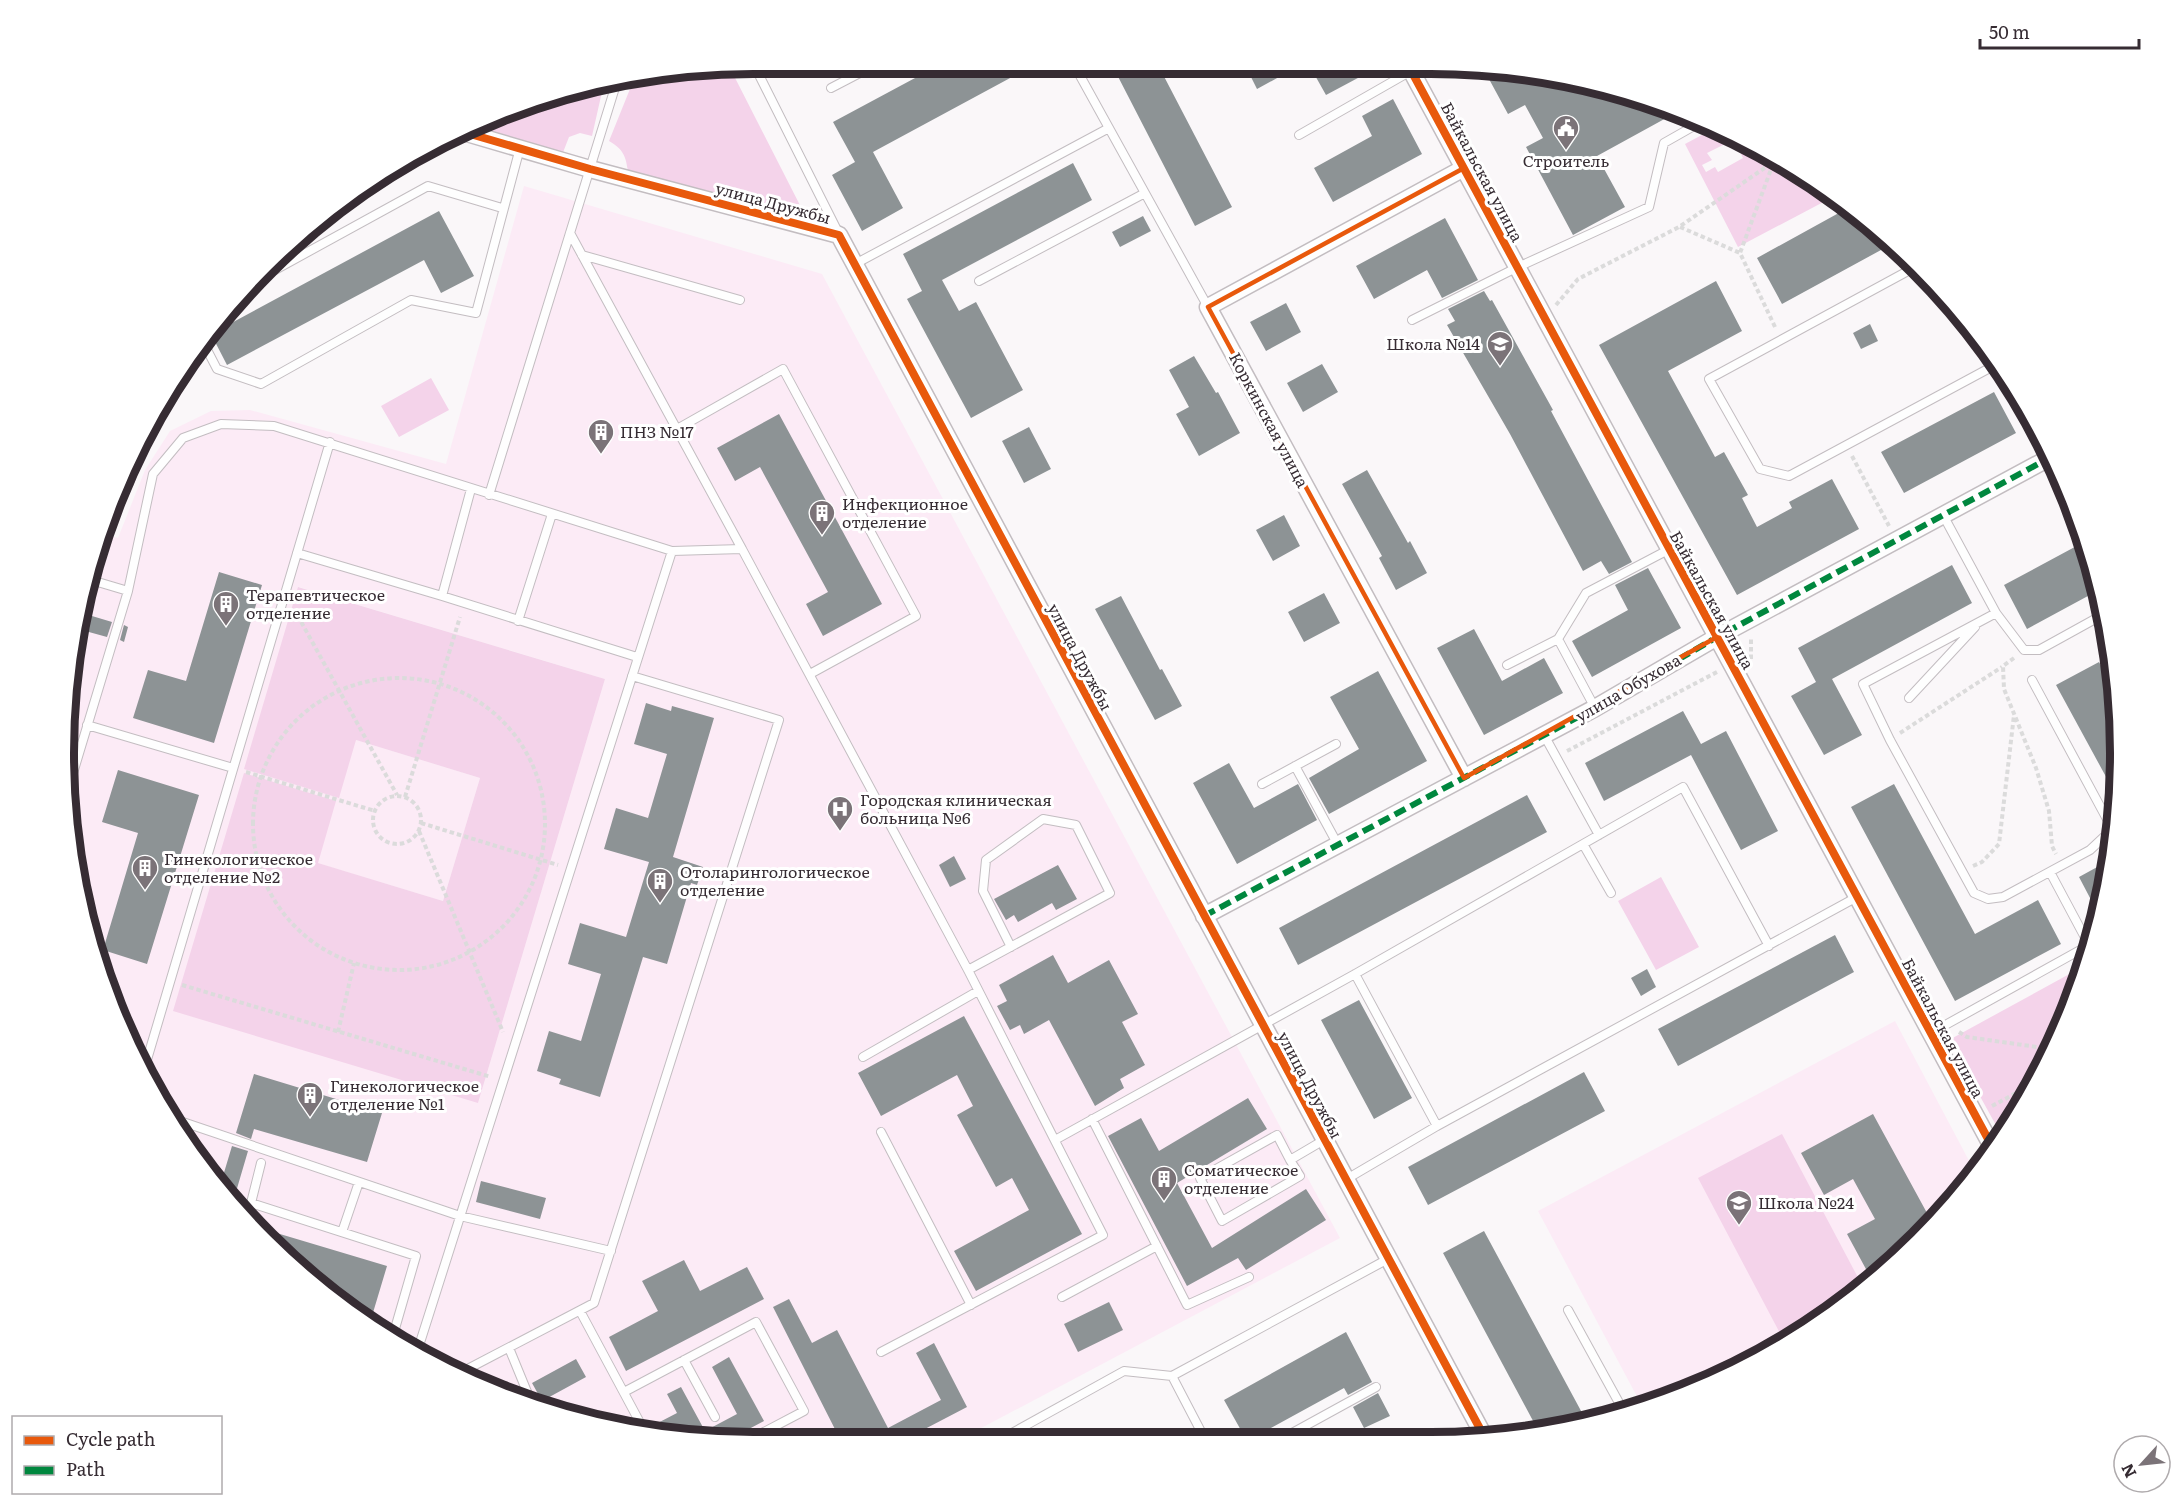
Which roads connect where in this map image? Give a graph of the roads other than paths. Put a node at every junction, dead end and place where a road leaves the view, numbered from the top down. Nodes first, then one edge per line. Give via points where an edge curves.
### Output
1 (758, 74) edge
2 (858, 74) edge
3 (1079, 74) edge
4 (1398, 74) edge
5 (1413, 74) edge
6 (615, 88) edge
7 (831, 88) dead end
8 (1694, 126) edge
9 (1109, 128) junction
10 (472, 135) edge
11 (1299, 135) dead end
12 (520, 148) junction
13 (1464, 168) junction
14 (590, 169) junction
15 (1145, 193) junction
16 (502, 208) junction
17 (570, 233) junction
18 (839, 235) junction
19 (582, 255) junction
20 (855, 264) junction
21 (1518, 267) junction
22 (278, 268) edge
23 (1909, 271) edge
24 (980, 281) dead end
25 (740, 300) dead end
26 (1209, 308) junction
27 (1412, 320) dead end
28 (207, 349) edge
29 (1991, 368) edge
30 (677, 429) junction
31 (330, 442) junction
32 (2044, 461) edge
33 (471, 489) junction
34 (489, 495) junction
35 (552, 514) junction
36 (1943, 515) junction
37 (742, 549) junction
38 (1668, 550) junction
39 (672, 551) junction
40 (297, 554) junction
41 (96, 581) edge
42 (128, 591) junction
43 (442, 596) junction
44 (1996, 613) junction
45 (2097, 618) edge
46 (518, 621) junction
47 (1979, 622) junction
48 (1717, 637) junction
49 (1558, 639) junction
50 (637, 657) junction
51 (1507, 665) dead end
52 (810, 674) junction
53 (632, 676) junction
54 (2032, 680) dead end
55 (1910, 698) dead end
56 (1595, 708) junction
57 (87, 724) junction
58 (1544, 735) junction
59 (1336, 744) dead end
60 (1294, 766) junction
61 (74, 768) edge
62 (233, 768) junction
63 (1464, 778) junction
64 (1262, 784) dead end
65 (2107, 819) edge
66 (1599, 835) junction
67 (2106, 835) edge
68 (1583, 844) junction
69 (1338, 845) junction
70 (2049, 872) junction
71 (1611, 893) dead end
72 (1857, 897) junction
73 (1204, 916) junction
74 (2085, 936) edge
75 (1769, 946) junction
76 (1011, 947) junction
77 (2080, 950) edge
78 (968, 970) junction
79 (1355, 975) junction
80 (978, 991) junction
81 (1263, 1026) junction
82 (1931, 1033) junction
83 (863, 1057) dead end
84 (147, 1060) edge
85 (1092, 1119) junction
86 (183, 1122) edge
87 (1437, 1126) junction
88 (881, 1132) dead end
89 (1054, 1140) junction
90 (1324, 1140) junction
91 (1989, 1141) edge
92 (1290, 1160) junction
93 (261, 1163) dead end
94 (1345, 1180) junction
95 (359, 1182) junction
96 (460, 1216) junction
97 (342, 1233) junction
98 (1157, 1246) junction
99 (611, 1251) junction
100 (1388, 1260) junction
101 (1249, 1277) dead end
102 (1062, 1297) dead end
103 (971, 1305) junction
104 (1568, 1310) dead end
105 (580, 1311) junction
106 (395, 1330) edge
107 (419, 1344) edge
108 (509, 1348) junction
109 (881, 1352) dead end
110 (684, 1360) junction
111 (467, 1369) edge
112 (1172, 1376) junction
113 (1376, 1387) dead end
114 (624, 1392) junction
115 (528, 1393) edge
116 (1620, 1405) edge
117 (716, 1417) dead end
118 (640, 1423) edge
119 (1481, 1430) edge
120 (764, 1432) edge
121 (1014, 1432) edge
122 (1201, 1432) edge
123 (1294, 1432) edge

1 - 18 lane, улица Дружбы
2 - 7 lane
3 - 9 lane, Коркинская улица
4 - 11 lane
5 - 13 street, Байкальская улица
6 - 14 lane
8 - 21 lane via 1664,143 1649,207
9 - 15 lane, Коркинская улица
9 - 20 lane
10 - 12 street, улица Дружбы
12 - 14 street, улица Дружбы
12 - 16 lane
13 - 21 street, Байкальская улица
13 - 26 street
14 - 17 lane
14 - 18 street, улица Дружбы
15 - 24 lane
15 - 26 lane, Коркинская улица
16 - 22 lane via 428,186
16 - 28 lane via 476,313 411,300 261,384 217,369
17 - 19 lane
17 - 34 lane
18 - 20 street, улица Дружбы
19 - 25 lane
19 - 30 lane
20 - 73 street, улица Дружбы
21 - 27 lane
21 - 38 street, Байкальская улица
23 - 29 lane via 1709,379 1760,469 1789,476
26 - 63 street, Коркинская улица
30 - 37 lane
30 - 52 lane via 783,369 916,616
31 - 33 lane
31 - 40 lane
31 - 42 lane via 274,426 221,424 183,438 153,474
32 - 36 street, улица Обухова
33 - 34 lane
33 - 43 lane
34 - 35 lane
35 - 39 lane
35 - 46 lane
36 - 44 lane
36 - 48 street, улица Обухова
37 - 39 lane
37 - 52 lane
38 - 48 street, Байкальская улица
38 - 49 lane via 1586,593
39 - 50 lane
40 - 43 lane
40 - 62 lane
41 - 42 lane
42 - 57 lane
43 - 46 lane
44 - 45 lane via 2024,650 2039,651
44 - 47 lane
46 - 50 lane
47 - 55 lane
47 - 70 lane via 1863,684 1974,893 1988,899 2003,897
48 - 56 street, улица Обухова
48 - 72 street, Байкальская улица
49 - 51 lane
49 - 56 lane
50 - 53 lane
52 - 78 lane
53 - 96 lane
53 - 99 lane via 779,720
54 - 65 lane
56 - 58 street, улица Обухова
57 - 61 lane
57 - 62 lane
58 - 63 street, улица Обухова
58 - 66 lane
59 - 60 lane
60 - 64 lane
60 - 69 lane
62 - 84 lane
63 - 69 street, улица Обухова
66 - 68 lane
66 - 75 lane via 1683,787
67 - 70 lane via 2090,850
68 - 71 lane
68 - 79 lane
69 - 73 street, улица Обухова
70 - 74 lane
72 - 75 lane
72 - 82 street, Байкальская улица
73 - 81 street, улица Дружбы
75 - 87 lane
76 - 76 lane via 1110,893 1076,825 1043,819 986,860 983,891
76 - 78 lane
77 - 82 lane
78 - 80 lane
79 - 81 lane
79 - 87 lane
80 - 83 lane
80 - 89 lane
81 - 85 lane
81 - 90 street, улица Дружбы
82 - 91 street, Байкальская улица
85 - 89 lane
85 - 98 lane
86 - 95 lane
87 - 94 lane
88 - 103 lane
89 - 103 lane via 1103,1235
90 - 92 lane
90 - 94 street, улица Дружбы
92 - 92 lane via 1276,1135 1200,1178 1222,1221 1300,1176
93 - 97 lane via 251,1203
94 - 100 street, улица Дружбы
95 - 96 lane
95 - 97 lane
96 - 99 lane
96 - 107 lane
97 - 106 lane via 416,1256
98 - 101 lane via 1187,1305
98 - 102 lane
99 - 105 lane via 594,1303
100 - 112 lane
100 - 119 street, улица Дружбы
103 - 109 lane
104 - 116 lane
105 - 108 lane
105 - 114 lane
108 - 111 lane
108 - 115 lane
110 - 114 lane
110 - 117 lane
110 - 120 lane via 756,1322 804,1411
112 - 121 lane via 1124,1371
112 - 122 lane
113 - 123 lane
114 - 118 lane

